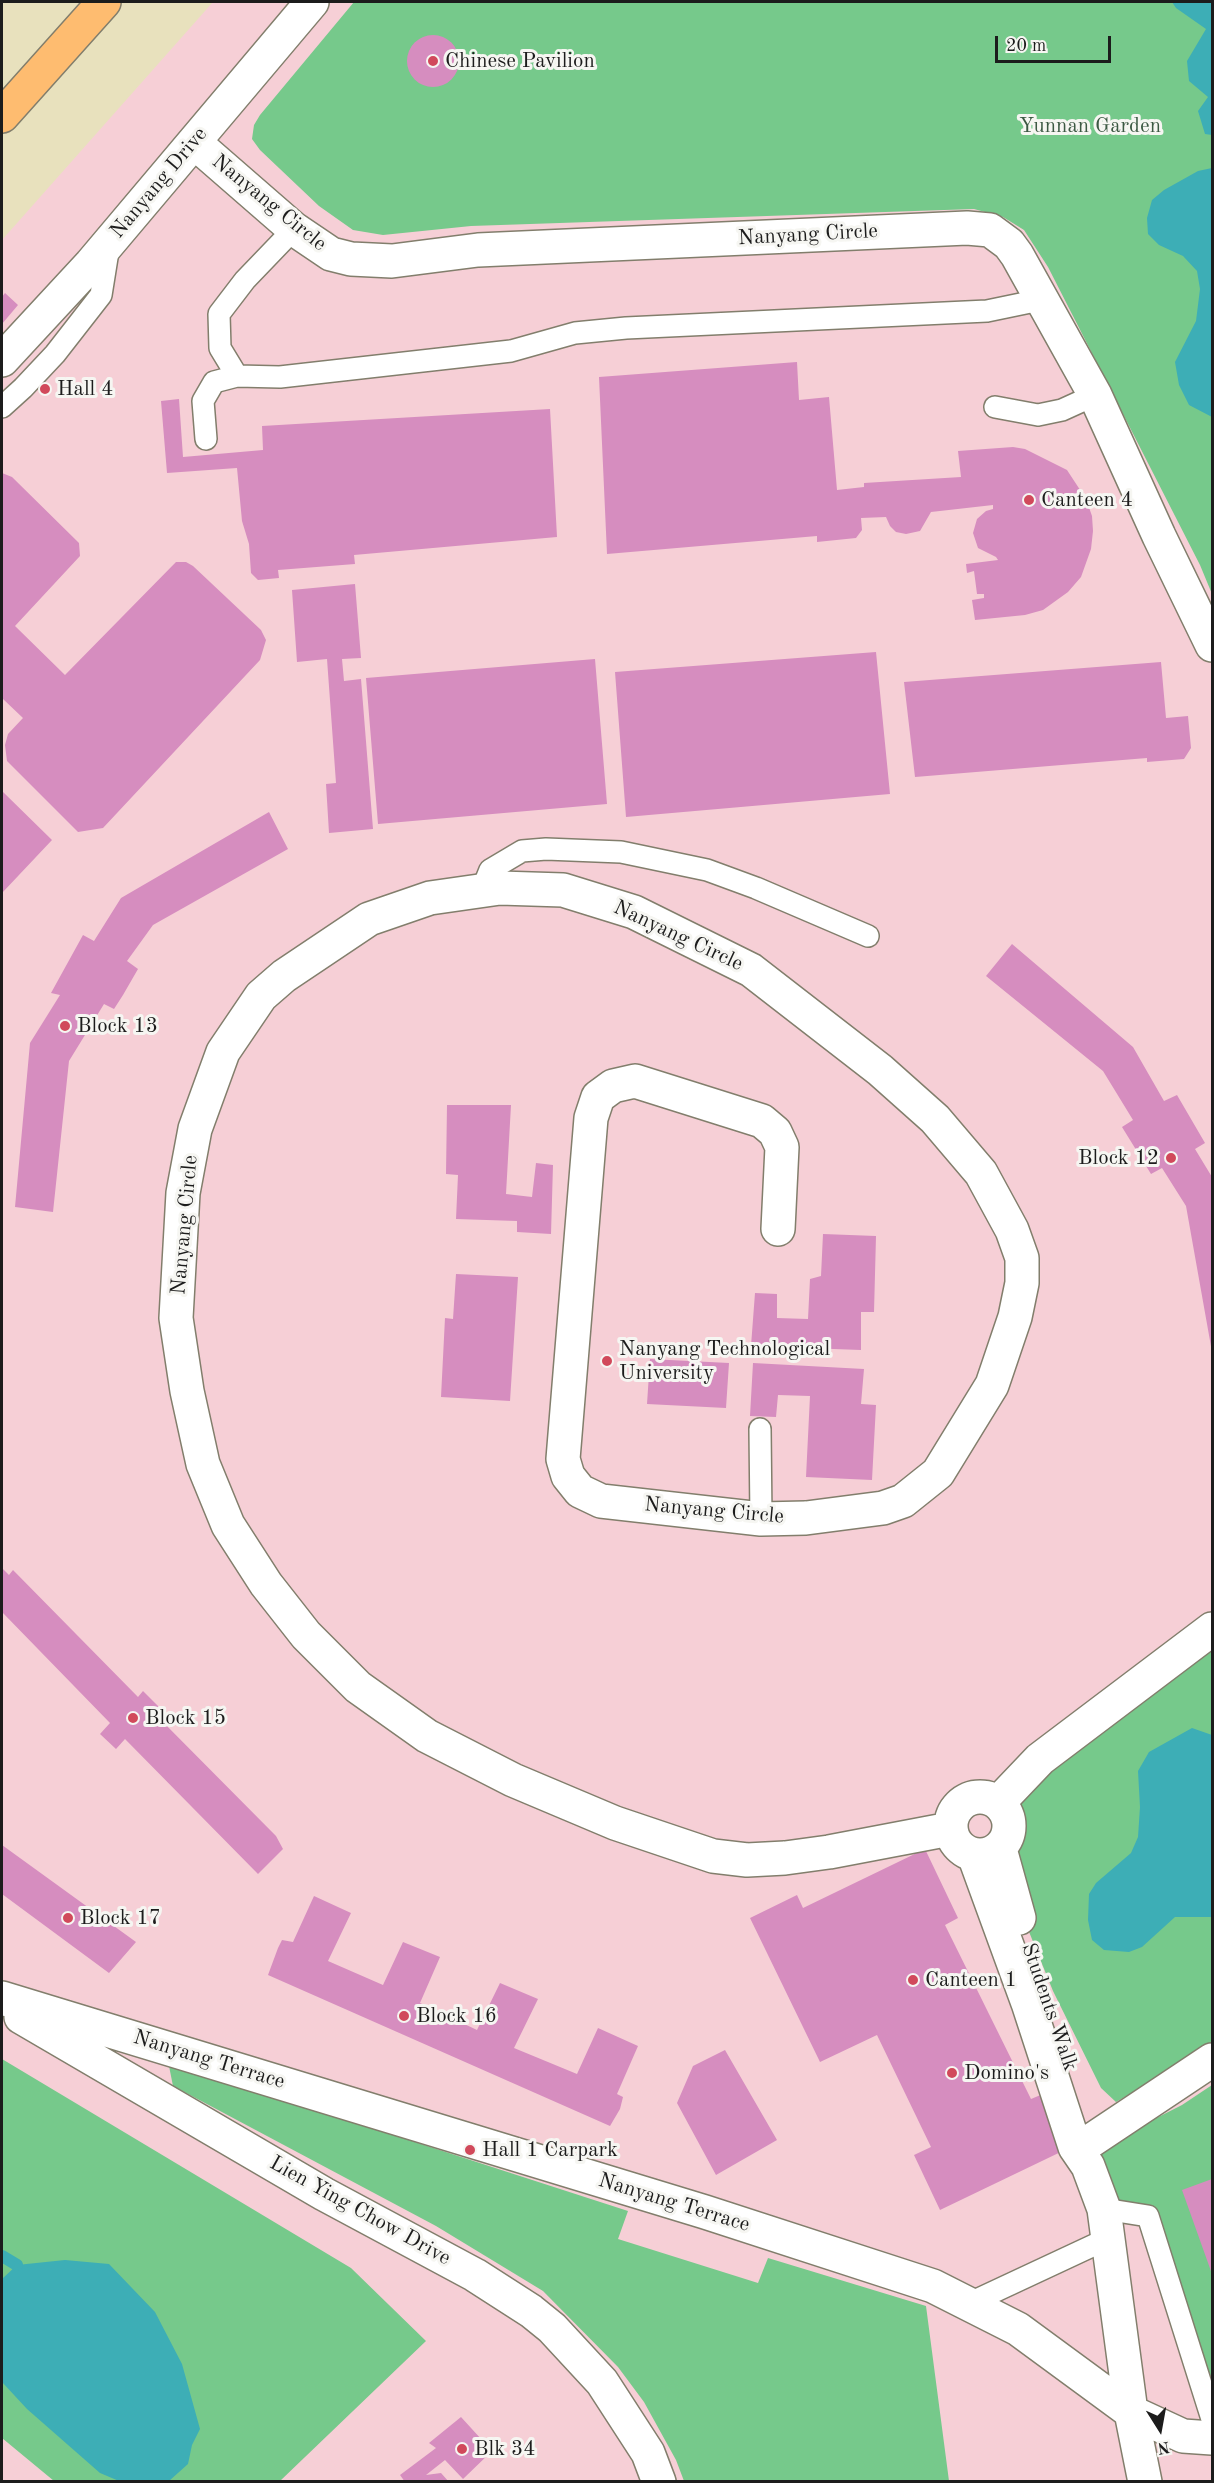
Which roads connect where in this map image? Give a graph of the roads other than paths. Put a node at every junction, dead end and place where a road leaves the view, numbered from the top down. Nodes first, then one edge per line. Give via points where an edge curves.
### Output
1 (104, 2) edge
2 (312, 2) edge
3 (2, 116) edge
4 (194, 142) junction
5 (294, 229) junction
6 (109, 242) junction
7 (1041, 300) junction
8 (2, 360) edge
9 (237, 376) junction
10 (1095, 395) junction
11 (2, 407) edge
12 (996, 407) dead end
13 (206, 439) dead end
14 (1212, 645) edge
15 (482, 890) junction
16 (868, 936) dead end
17 (778, 1229) dead end
18 (760, 1429) dead end
19 (761, 1519) junction
20 (1212, 1629) edge
21 (999, 1802) junction
22 (951, 1829) junction
23 (987, 1852) junction
24 (2, 1998) edge
25 (2, 2006) edge
26 (1212, 2060) edge
27 (1085, 2151) junction
28 (1105, 2224) junction
29 (970, 2303) junction
30 (1131, 2412) junction
31 (1212, 2419) edge
32 (628, 2421) junction
33 (1212, 2438) edge
34 (646, 2481) edge
35 (659, 2481) edge
36 (1145, 2481) edge

1 - 3 highway
2 - 4 street, Nanyang Drive
4 - 5 street, Nanyang Circle
4 - 6 street, Nanyang Drive
5 - 7 street, Nanyang Circle via 331,254 392,261 478,250 967,228 990,231 1009,244
5 - 9 lane via 219,314 220,348
6 - 8 street, Nanyang Drive
6 - 11 lane via 101,295 55,354
7 - 9 lane via 987,311 586,332 511,351 280,377
7 - 10 street, Nanyang Circle
9 - 13 lane via 214,382 203,401
10 - 12 lane via 1062,410 1038,415
10 - 14 street, Nanyang Circle
15 - 16 lane via 490,870 522,851 621,852 707,870
15 - 19 street, Nanyang Circle via 563,890 634,912 751,970 880,1070 935,1119 981,1173 1012,1230 1022,1258 1015,1317 992,1385 938,1473 903,1501 883,1508 806,1518
15 - 22 street, Nanyang Circle via 430,898 369,919 284,976 261,996 215,1070 195,1129 183,1193 176,1318 203,1464 228,1525 266,1584 306,1635 358,1687 427,1736 523,1784 615,1823 713,1856 747,1860 829,1852
17 - 19 street, Nanyang Circle via 782,1148 775,1132 762,1122 635,1081 613,1086 598,1097 591,1118 563,1459 568,1476 580,1491 601,1501
18 - 19 lane
20 - 21 street via 1040,1758
21 - 22 street via 970,1797 955,1810
21 - 23 street via 1010,1826 1007,1838
22 - 23 street via 963,1850
23 - 27 street, Students Walk via 1028,2003
24 - 29 street, Nanyang Terrace via 705,2212 933,2286
25 - 32 street, Lien Ying Chow Drive via 503,2292 552,2328 602,2382
26 - 27 street
27 - 28 street, Students Walk
28 - 29 lane
28 - 30 street, Students Walk
28 - 31 lane via 1148,2216
29 - 30 street, Nanyang Terrace via 1018,2329
30 - 33 street, Nanyang Terrace via 1183,2436
30 - 36 street, Students Walk
32 - 34 lane
32 - 35 street, Lien Ying Chow Drive via 648,2453

